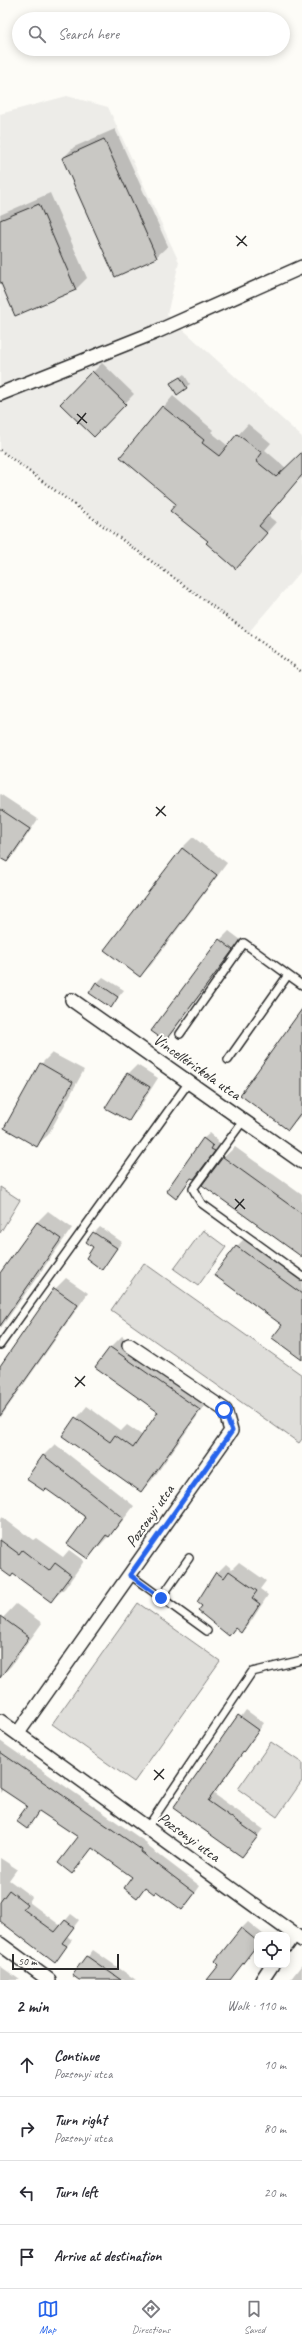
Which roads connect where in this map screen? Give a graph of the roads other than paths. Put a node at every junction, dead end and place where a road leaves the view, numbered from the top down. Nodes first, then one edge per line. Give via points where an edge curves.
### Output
1 (302, 267) edge
2 (0, 394) edge
3 (288, 975) junction
4 (302, 985) edge
5 (72, 1000) dead end
6 (180, 1034) dead end
7 (228, 1060) dead end
8 (189, 1082) junction
9 (243, 1121) junction
10 (302, 1162) edge
11 (302, 1276) edge
12 (0, 1345) edge
13 (129, 1345) dead end
14 (189, 1558) dead end
15 (130, 1575) junction
16 (161, 1598) junction
17 (207, 1631) dead end
18 (302, 1660) edge
19 (0, 1721) edge
20 (18, 1733) junction
21 (147, 1828) junction
22 (294, 1940) edge
23 (0, 1944) edge
24 (270, 1968) edge
25 (49, 1980) edge
26 (262, 1980) edge

1 - 2 street via 156,332
3 - 4 lane
3 - 6 lane via 244,944
3 - 7 lane
5 - 8 street, Vincellériskola utca
8 - 9 street, Vincellériskola utca
8 - 12 lane
9 - 10 street, Vincellériskola utca
9 - 11 lane via 194,1189 201,1203
13 - 15 street, Pozsonyi utca via 224,1410 232,1431
14 - 16 lane
15 - 16 lane
15 - 20 street, Pozsonyi utca
16 - 17 lane
18 - 21 lane via 252,1672
19 - 20 street, Pozsonyi utca
20 - 21 street, Pozsonyi utca
21 - 22 street, Pozsonyi utca
23 - 25 street
24 - 26 street

